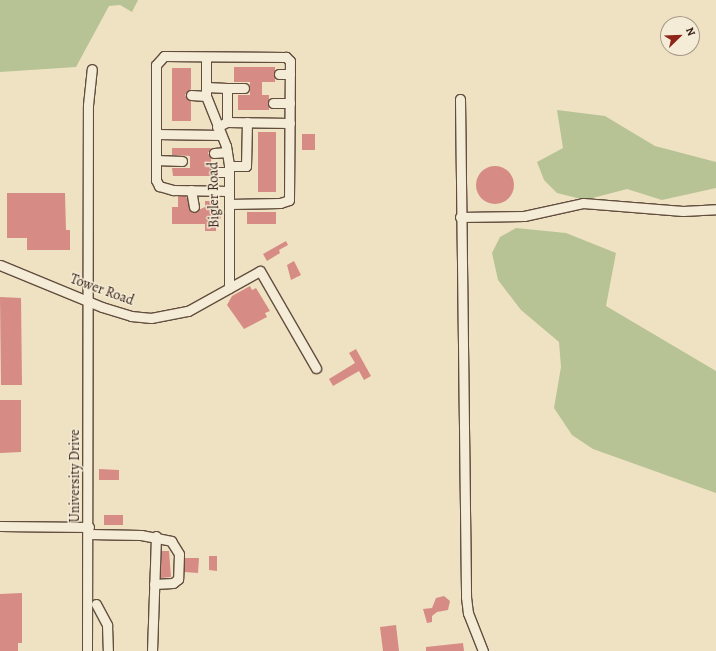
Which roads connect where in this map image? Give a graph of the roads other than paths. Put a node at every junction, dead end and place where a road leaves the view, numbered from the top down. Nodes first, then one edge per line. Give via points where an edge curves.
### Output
1 (206, 58) junction
2 (92, 69) dead end
3 (280, 74) dead end
4 (290, 74) junction
5 (228, 88) junction
6 (244, 88) dead end
7 (206, 91) junction
8 (191, 95) dead end
9 (460, 98) dead end
10 (273, 103) dead end
11 (290, 103) junction
12 (227, 122) junction
13 (247, 122) junction
14 (290, 123) junction
15 (219, 131) junction
16 (157, 134) junction
17 (227, 152) junction
18 (214, 153) dead end
19 (156, 160) junction
20 (182, 161) dead end
21 (229, 169) junction
22 (215, 172) dead end
23 (191, 190) junction
24 (229, 191) junction
25 (229, 204) junction
26 (194, 207) dead end
27 (716, 209) edge
28 (460, 217) junction
29 (0, 265) edge
30 (229, 288) junction
31 (88, 301) junction
32 (316, 368) dead end
33 (0, 526) edge
34 (89, 530) junction
35 (156, 536) junction
36 (154, 584) junction
37 (96, 604) dead end
38 (87, 651) edge
39 (108, 651) edge
40 (152, 651) edge
41 (482, 651) edge

1 - 4 street via 286,57 290,61
1 - 7 street, Bigler Road
1 - 16 street via 168,55 157,62
2 - 31 street, University Drive via 88,105
3 - 4 street
4 - 11 street
5 - 6 street
5 - 7 street
5 - 12 street
7 - 8 street
7 - 15 street, Bigler Road
9 - 28 street
10 - 11 street
11 - 14 street
12 - 13 street
12 - 15 street
13 - 14 street
13 - 21 street via 246,166
14 - 25 street via 295,141 289,200 280,203
15 - 16 street
15 - 17 street, Bigler Road
16 - 19 street
17 - 18 street
17 - 21 street, Bigler Road
19 - 20 street
19 - 23 street via 159,186
21 - 22 street
21 - 24 street, Bigler Road
23 - 24 street
23 - 26 street
24 - 25 street, Bigler Road
25 - 30 street, Bigler Road
27 - 28 street via 665,210 583,203 524,216
28 - 41 street via 466,597 468,613
29 - 31 street, Tower Road
30 - 31 street, Tower Road via 188,311 164,317 131,316
30 - 32 street, Tower Road via 260,271
31 - 34 street, University Drive
33 - 34 street
34 - 35 street
34 - 38 street, University Drive
35 - 36 street
35 - 36 street via 176,546 179,570 173,583
36 - 40 street
37 - 39 street via 107,625

